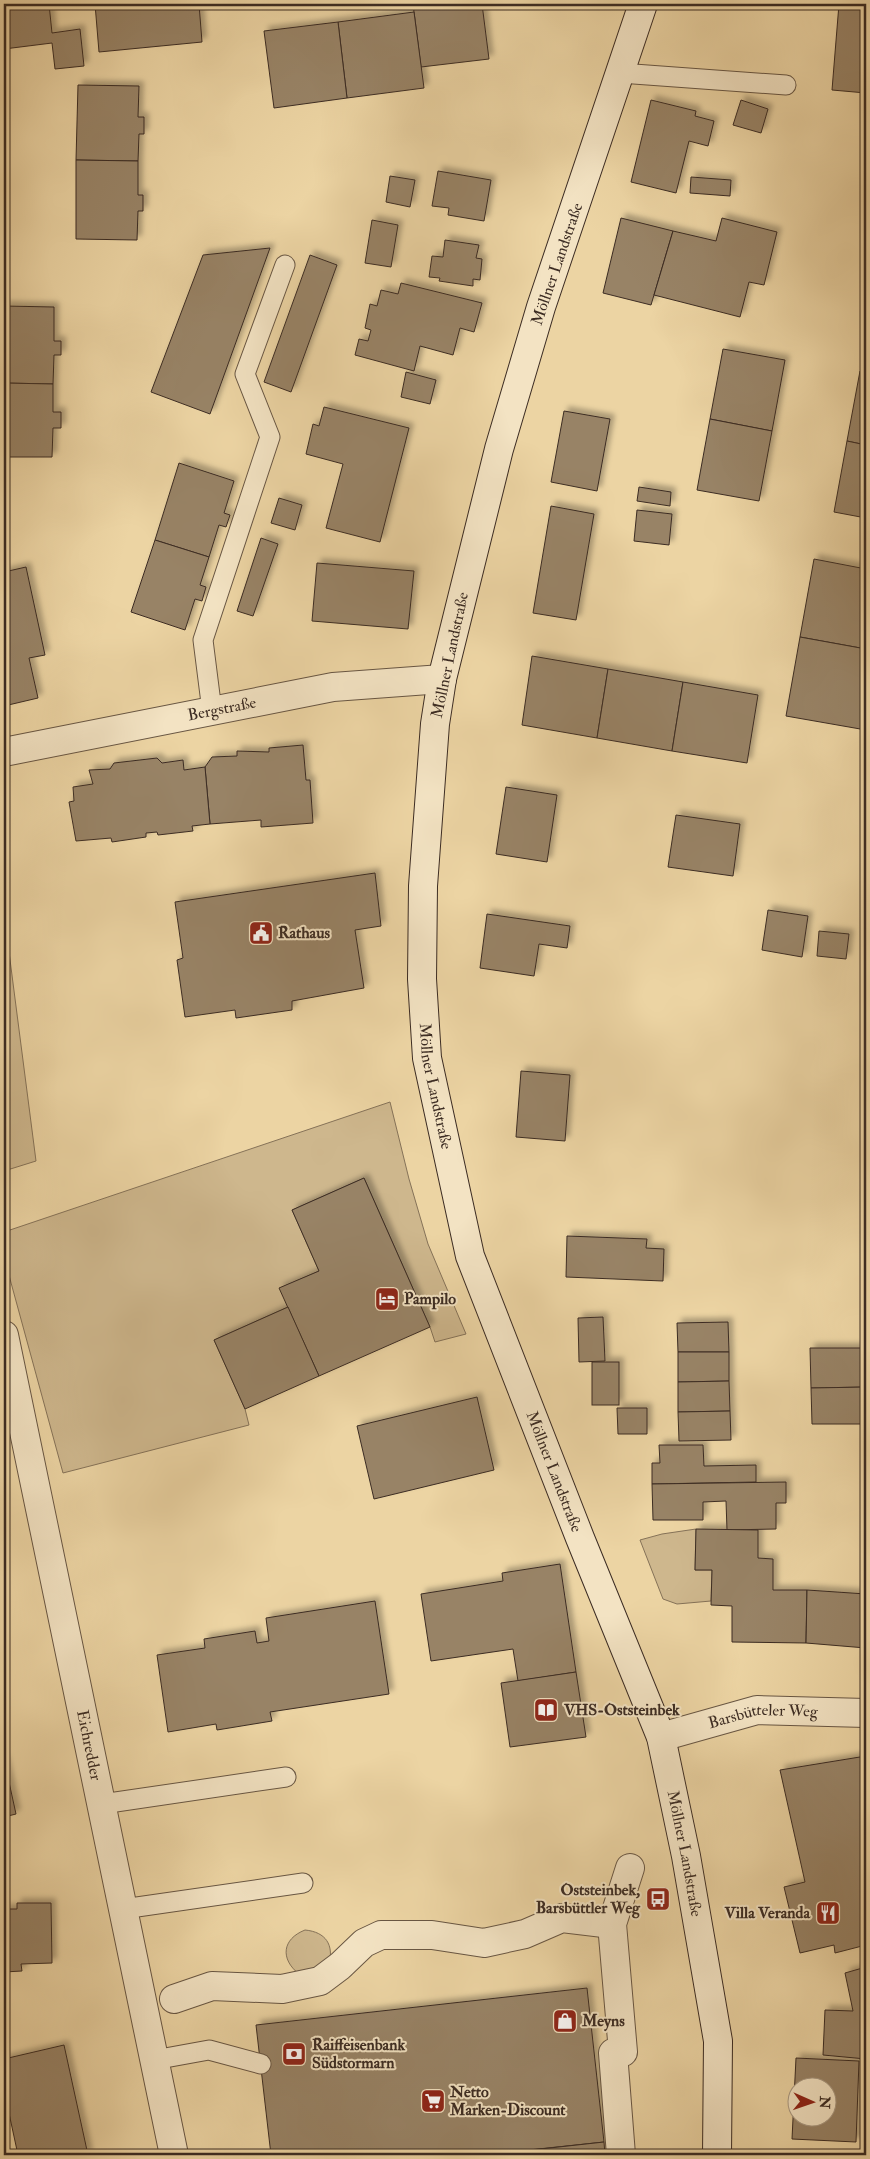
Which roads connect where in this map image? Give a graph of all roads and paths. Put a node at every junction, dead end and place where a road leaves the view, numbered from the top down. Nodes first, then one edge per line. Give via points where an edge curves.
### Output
1 (643, 4) edge
2 (620, 73) junction
3 (786, 85) dead end
4 (285, 265) dead end
5 (442, 679) junction
6 (212, 711) junction
7 (4, 752) edge
8 (4, 1335) edge
9 (866, 1713) edge
10 (661, 1737) junction
11 (286, 1777) dead end
12 (102, 1804) junction
13 (630, 1868) dead end
14 (303, 1883) dead end
15 (123, 1909) junction
16 (612, 1924) junction
17 (174, 1999) dead end
18 (154, 2060) junction
19 (261, 2064) dead end
20 (174, 2155) edge
21 (621, 2155) edge
22 (717, 2155) edge

1 - 2 street, Möllner Landstraße
2 - 3 lane
2 - 5 street, Möllner Landstraße via 541,307 499,449
4 - 6 lane via 245,374 270,437 203,640
5 - 6 street, Bergstraße via 333,688
5 - 10 street, Möllner Landstraße via 435,724 423,886 422,979 427,1058 470,1256
6 - 7 street, Bergstraße
8 - 12 street, Eichredder
9 - 10 street, Barsbütteler Weg via 757,1710
10 - 22 street, Möllner Landstraße via 686,1856 718,2041
11 - 12 lane
12 - 15 street, Eichredder
13 - 16 street
14 - 15 lane
15 - 18 street, Eichredder
16 - 17 street via 562,1918 524,1934 484,1943 432,1935 381,1934 320,1981 282,1989 212,1986
16 - 21 street via 623,2052 612,2053
18 - 19 lane via 209,2050
18 - 20 street, Eichredder

